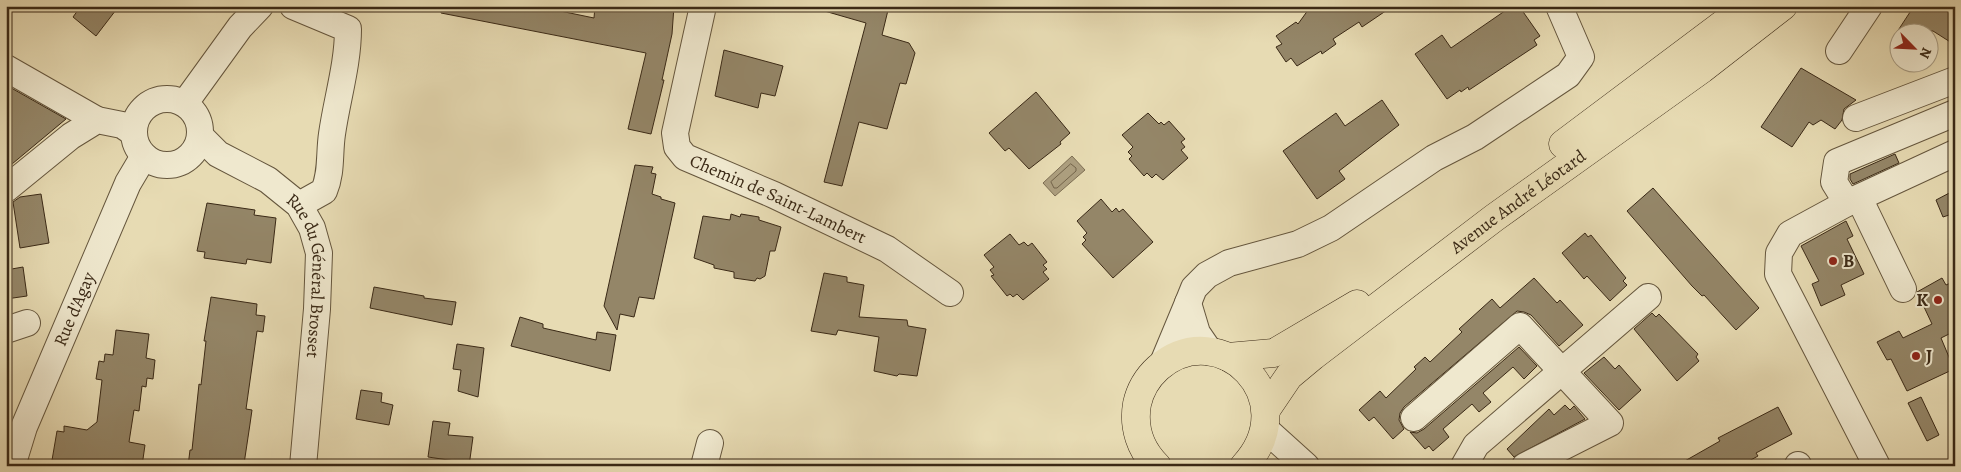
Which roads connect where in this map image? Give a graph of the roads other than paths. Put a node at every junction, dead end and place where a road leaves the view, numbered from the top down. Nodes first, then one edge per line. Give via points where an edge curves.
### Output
1 (260, 6) edge
2 (293, 6) edge
3 (703, 6) edge
4 (1559, 6) edge
5 (1747, 6) edge
6 (1783, 6) edge
7 (1869, 6) edge
8 (1839, 51) dead end
9 (6, 68) edge
10 (1955, 80) edge
11 (185, 103) junction
12 (1955, 113) edge
13 (1856, 118) dead end
14 (96, 120) junction
15 (200, 136) junction
16 (139, 144) junction
17 (1955, 153) edge
18 (6, 189) edge
19 (1853, 201) junction
20 (300, 205) junction
21 (1903, 289) dead end
22 (950, 293) dead end
23 (1648, 297) dead end
24 (1188, 303) junction
25 (1219, 355) junction
26 (1164, 363) junction
27 (1563, 371) junction
28 (1414, 418) dead end
29 (1266, 420) junction
30 (15, 422) edge
31 (1156, 465) edge
32 (12, 466) edge
33 (302, 466) edge
34 (1244, 466) edge
35 (1306, 466) edge
36 (1464, 466) edge
37 (1525, 466) edge
38 (1877, 466) edge

1 - 11 street via 240,27
2 - 20 street via 348,29 332,136 330,175 324,191
3 - 22 street, Chemin de Saint-Lambert via 675,133 677,147 685,157 887,249
4 - 24 street via 1581,57 1568,75 1475,137 1434,158 1330,228 1298,244 1229,263 1206,275 1194,288
5 - 25 main road, Avenue André Léotard via 1506,187 1356,305 1274,353
6 - 29 main road, Avenue André Léotard via 1702,69 1494,218 1313,356 1289,376
7 - 8 street
9 - 14 street
10 - 13 street
11 - 15 street via 197,118
11 - 16 street via 171,98 156,100 142,110 135,122
12 - 19 street via 1838,162 1834,182
14 - 16 street via 122,125
14 - 18 street via 71,136
15 - 16 street via 193,153 178,163 166,165 154,162
15 - 20 street, Rue du Général Brosset via 218,154 268,180
16 - 30 street, Rue d'Agay via 128,183
17 - 19 street
19 - 21 street
19 - 38 street via 1790,234 1779,253 1778,274
20 - 33 street, Rue du Général Brosset via 312,228 319,253
23 - 27 street
24 - 25 street via 1197,333
24 - 26 street
25 - 26 main road, Avenue André Léotard via 1186,353
25 - 29 main road via 1242,366 1254,378 1262,393
26 - 31 main road via 1144,384 1136,412 1140,441
27 - 28 street via 1520,326
27 - 36 street via 1476,445
27 - 37 street via 1610,423
29 - 34 main road, Avenue André Léotard via 1261,443
29 - 35 street
30 - 32 street, Rue d'Agay

